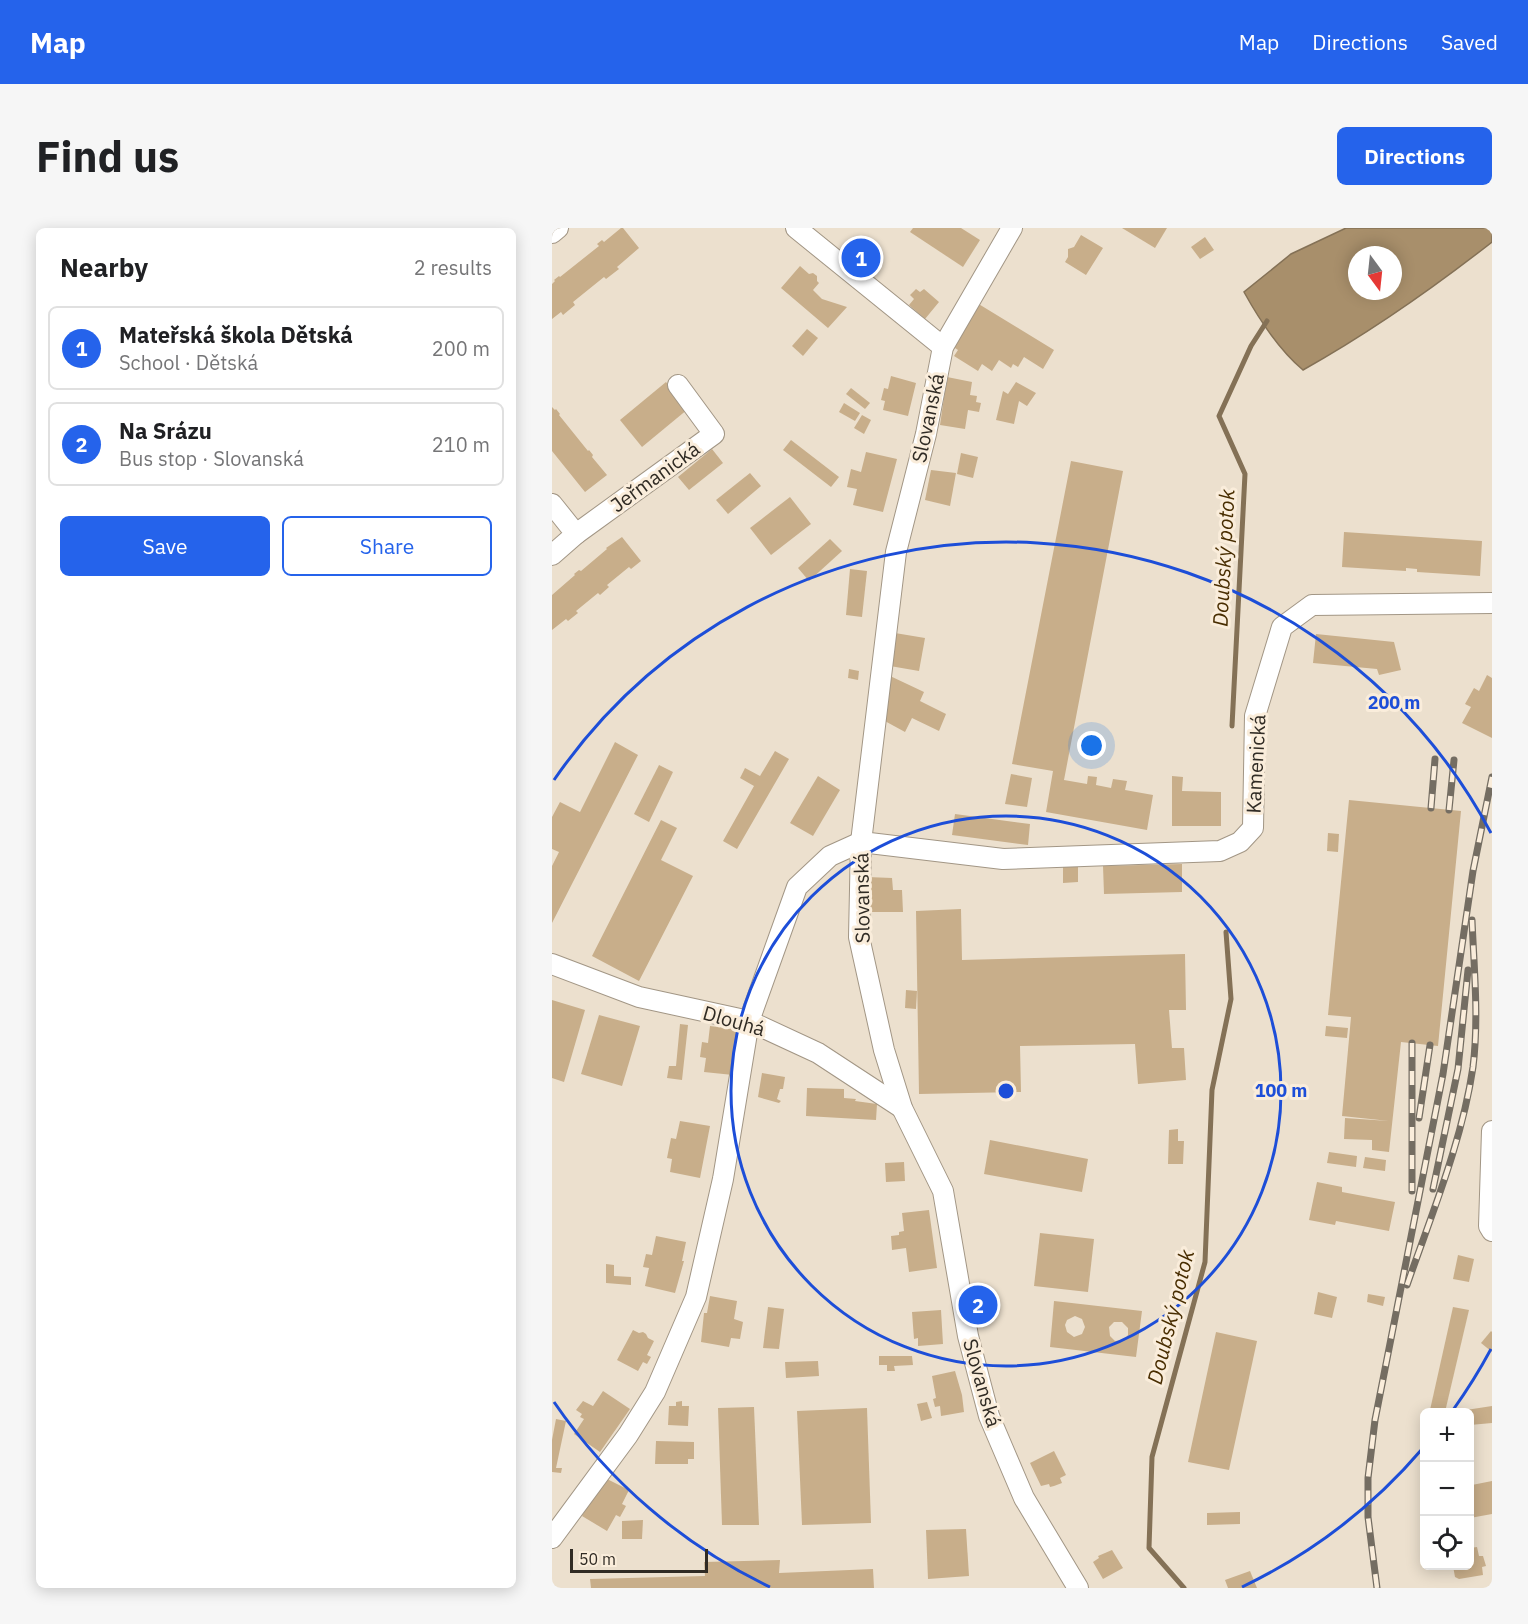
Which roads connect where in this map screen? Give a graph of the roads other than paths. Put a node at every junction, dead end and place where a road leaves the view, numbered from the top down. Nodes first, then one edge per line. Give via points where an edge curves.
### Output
1 (558, 228) edge
2 (796, 228) edge
3 (1012, 228) edge
4 (552, 233) edge
5 (943, 347) junction
6 (678, 385) dead end
7 (552, 504) edge
8 (576, 534) junction
9 (552, 555) edge
10 (1492, 603) edge
11 (861, 842) junction
12 (552, 964) edge
13 (749, 1021) junction
14 (902, 1108) junction
15 (1492, 1131) edge
16 (1492, 1231) edge
17 (552, 1538) edge
18 (1078, 1588) edge

1 - 4 street
2 - 5 street
3 - 5 street, Slovanská
5 - 11 street, Slovanská via 896,552
6 - 8 street, Jeřmanická via 714,434
7 - 8 street
8 - 9 street, Jeřmanická
10 - 11 street, Kamenická via 1312,605 1282,627 1255,716 1253,828 1240,842 1220,851 1003,859
11 - 13 street via 830,856 796,887
11 - 14 street, Slovanská via 859,937 884,1050
12 - 13 street, Dlouhá via 639,997
13 - 14 street, Dlouhá via 818,1053
13 - 17 street via 723,1179 696,1297 655,1392
14 - 18 street, Slovanská via 943,1191 968,1336 988,1416 1024,1498
15 - 16 street

